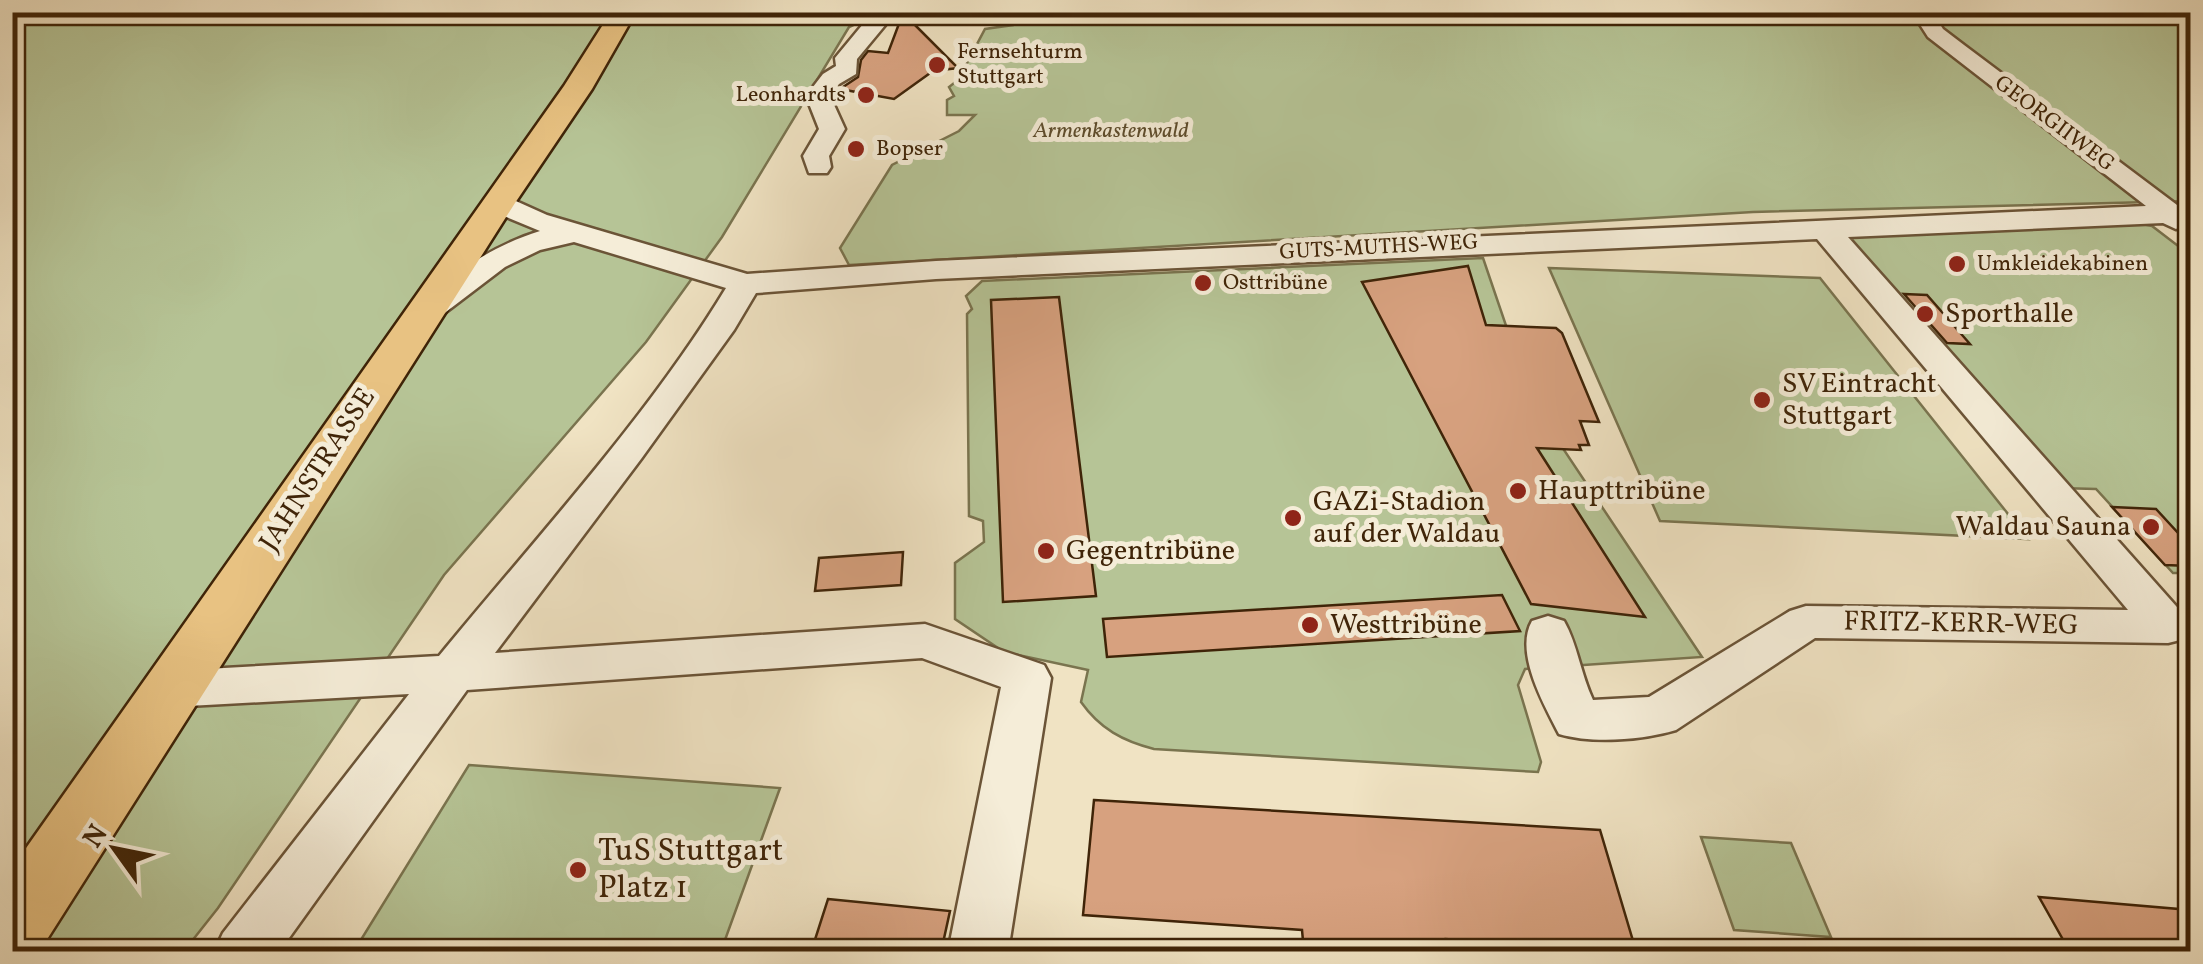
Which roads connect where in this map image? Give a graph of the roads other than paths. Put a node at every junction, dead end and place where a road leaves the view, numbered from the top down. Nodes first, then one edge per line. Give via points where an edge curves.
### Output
1 (886, 12) edge
2 (1922, 12) edge
3 (627, 15) edge
4 (818, 167) dead end
5 (497, 202) junction
6 (2183, 219) edge
7 (1823, 227) junction
8 (574, 233) junction
9 (745, 284) junction
10 (426, 310) junction
11 (1548, 633) dead end
12 (452, 674) junction
13 (170, 688) junction
14 (12, 929) edge
15 (244, 952) edge
16 (978, 952) edge

1 - 4 street via 846,58 848,68 821,88 832,129 816,156
2 - 6 street, GEORGIIWEG via 1956,50
3 - 5 main road, JAHNSTRASSE
5 - 8 street, GUTS-MUTHS-WEG
5 - 10 main road, JAHNSTRASSE
6 - 7 street, GUTS-MUTHS-WEG
7 - 9 street, GUTS-MUTHS-WEG
7 - 11 street, FRITZ-KERR-WEG via 2168,627 1806,622 1658,716 1578,720 1554,667
8 - 9 street, GUTS-MUTHS-WEG
8 - 10 street, GUTS-MUTHS-WEG via 519,245
9 - 12 street
10 - 13 main road, JAHNSTRASSE
12 - 13 street
12 - 15 street
12 - 16 street via 925,641 1027,678
13 - 14 main road, JAHNSTRASSE

